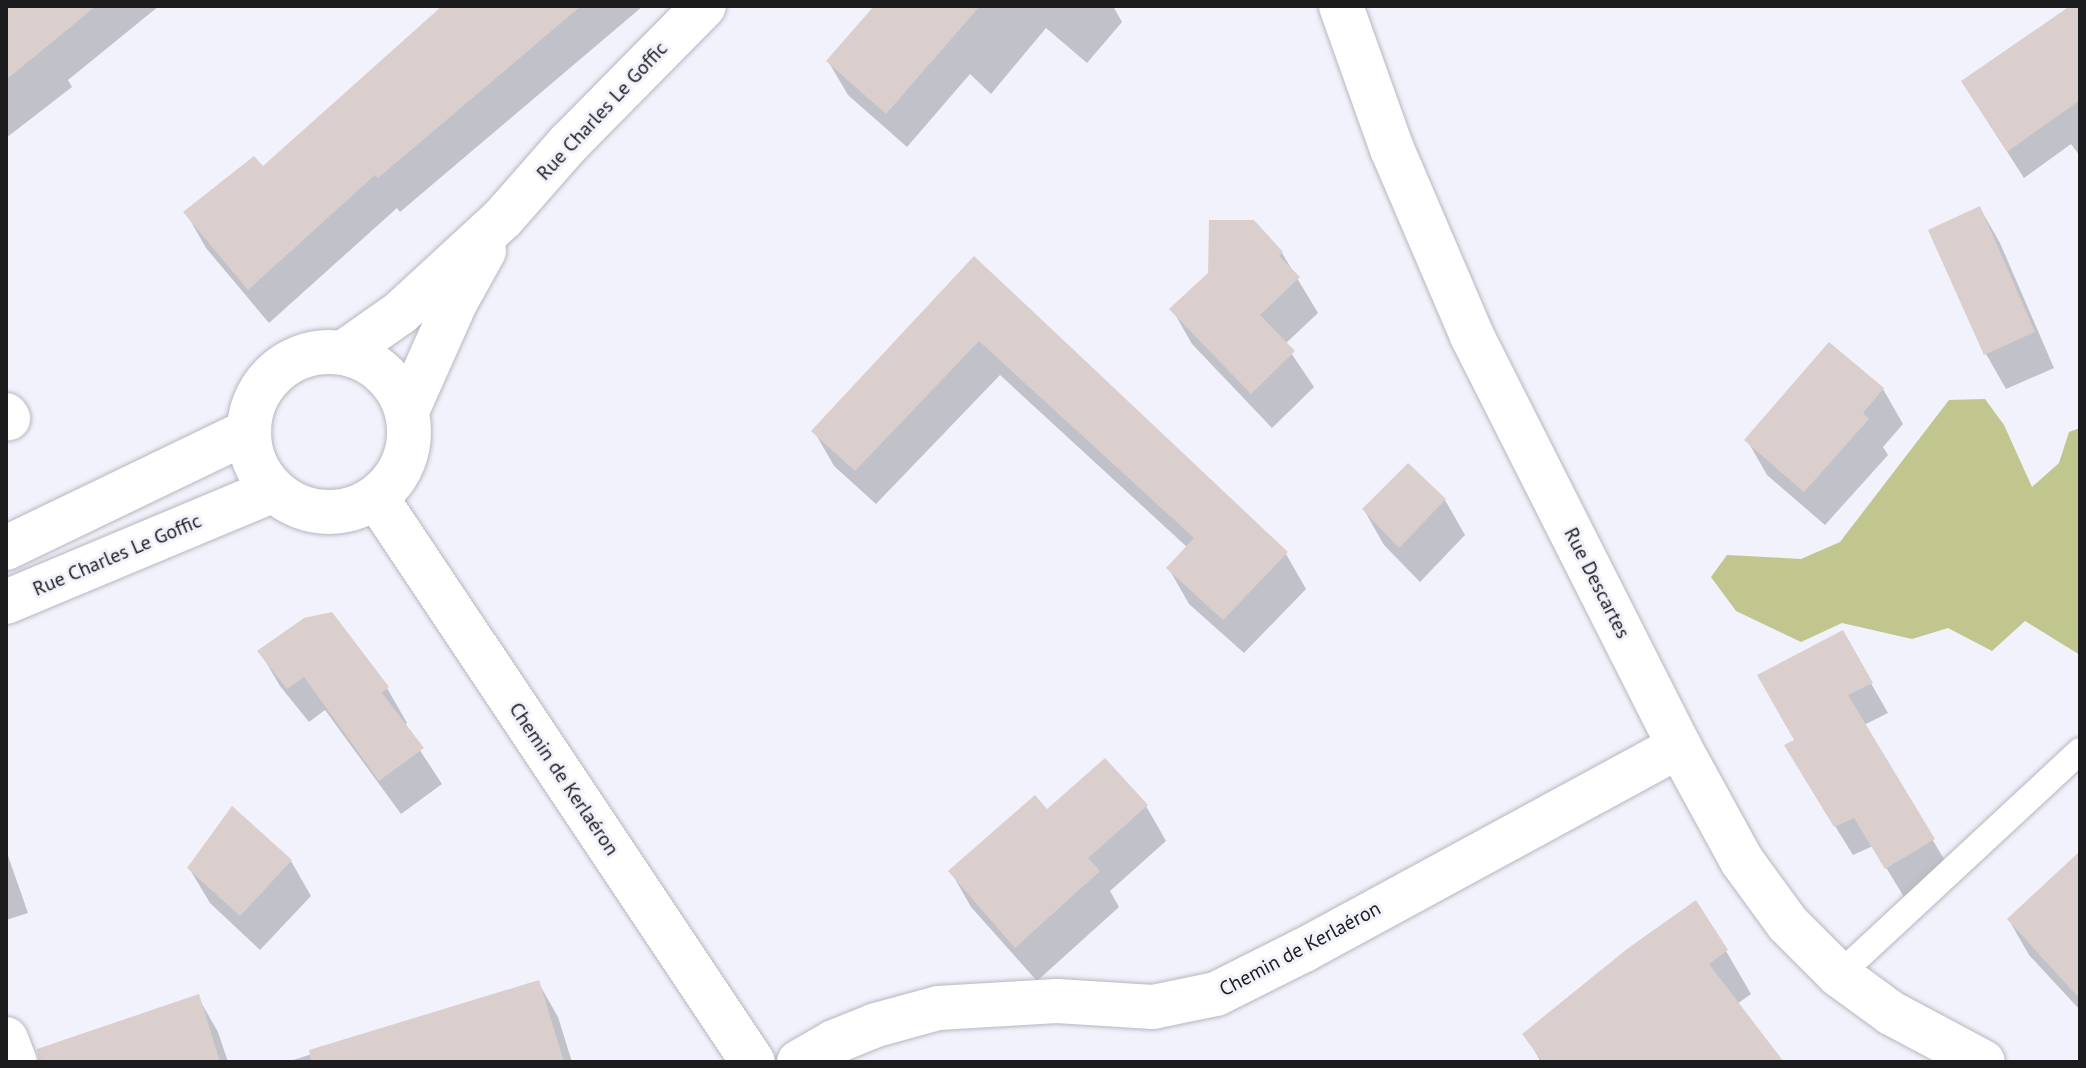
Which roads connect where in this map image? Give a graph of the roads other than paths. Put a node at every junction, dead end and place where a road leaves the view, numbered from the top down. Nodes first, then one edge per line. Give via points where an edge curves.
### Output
1 (704, 6) edge
2 (1341, 6) edge
3 (503, 218) junction
4 (343, 353) junction
5 (407, 411) junction
6 (249, 431) junction
7 (274, 490) junction
8 (376, 497) junction
9 (6, 548) edge
10 (6, 602) edge
11 (1679, 746) junction
12 (2080, 751) edge
13 (1839, 975) junction
14 (6, 1039) edge
15 (15, 1062) edge
16 (753, 1062) edge
17 (799, 1062) edge
18 (1983, 1062) edge

1 - 3 street, Rue Charles Le Goffic
2 - 11 street, Rue Descartes via 1392,149 1472,336
3 - 4 street, Rue Charles Le Goffic via 400,313
3 - 5 street, Rue Charles Le Goffic via 455,303
4 - 5 street via 377,369 393,384
4 - 6 street via 314,353 274,375 251,413
5 - 8 street via 403,463
6 - 7 street via 260,474
6 - 9 street
7 - 8 street via 292,504 314,511 337,512
7 - 10 street, Rue Charles Le Goffic
8 - 16 street, Chemin de Kerlaéron
11 - 13 street, Rue Descartes via 1757,882 1788,924
11 - 17 street, Chemin de Kerlaéron via 1216,994 1153,1007 1057,1001 938,1008 876,1025
12 - 13 lane
13 - 18 street, Rue Descartes via 1891,1013
14 - 15 street

